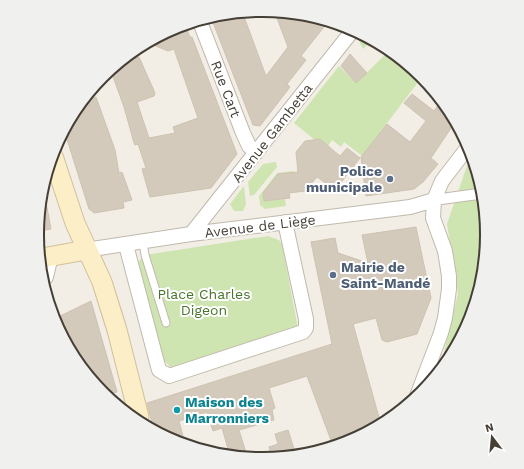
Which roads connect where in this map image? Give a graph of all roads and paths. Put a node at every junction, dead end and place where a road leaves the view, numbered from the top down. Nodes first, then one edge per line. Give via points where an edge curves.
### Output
1 (201, 26) edge
2 (349, 35) edge
3 (256, 153) junction
4 (464, 153) edge
5 (56, 165) edge
6 (476, 194) edge
7 (434, 200) junction
8 (286, 222) junction
9 (191, 234) junction
10 (143, 242) junction
11 (126, 245) junction
12 (86, 250) junction
13 (47, 257) edge
14 (166, 323) dead end
15 (421, 383) edge
16 (138, 413) edge

1 - 3 street, Rue Cart via 243,134
2 - 3 street, Avenue Gambetta
3 - 9 street, Avenue Gambetta
4 - 7 street via 442,181
5 - 12 main road
6 - 7 street
7 - 8 street, Avenue de Liège via 410,207
7 - 15 street via 433,218 445,252 449,289 441,333
8 - 9 street, Avenue de Liège
8 - 11 street via 306,319 306,328 303,332 169,376 159,370
9 - 10 street, Avenue de Liège
10 - 11 street, Avenue de Liège
10 - 14 lane
11 - 12 street, Avenue de Liège
12 - 13 main road
12 - 16 main road via 102,282

